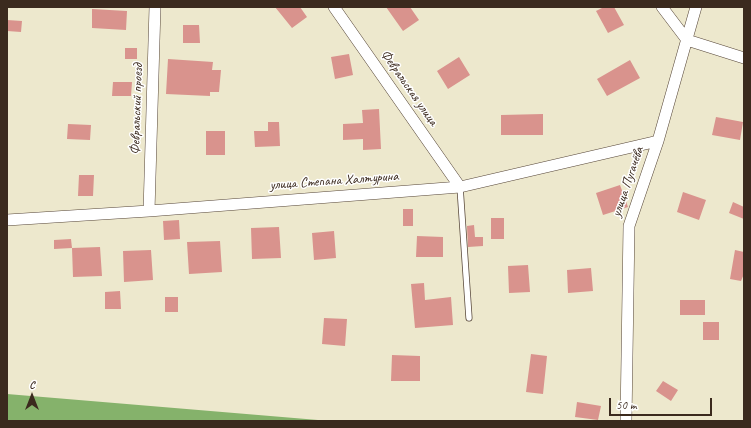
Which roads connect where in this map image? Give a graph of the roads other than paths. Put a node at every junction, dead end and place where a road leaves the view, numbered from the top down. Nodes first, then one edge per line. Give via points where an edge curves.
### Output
1 (155, 7) edge
2 (334, 7) edge
3 (662, 7) edge
4 (696, 7) edge
5 (687, 40) junction
6 (744, 58) edge
7 (658, 141) junction
8 (460, 187) junction
9 (149, 211) junction
10 (7, 220) edge
11 (469, 318) dead end
12 (626, 421) edge

1 - 9 street, Февральский проезд
2 - 8 street, Февральская улица
3 - 5 street
4 - 5 street, улица Пугачёва
5 - 6 street
5 - 7 street, улица Пугачёва
7 - 8 street, улица Степана Халтурина
7 - 12 street, улица Пугачёва via 629,226
8 - 9 street, улица Степана Халтурина
8 - 11 lane
9 - 10 street, улица Степана Халтурина

